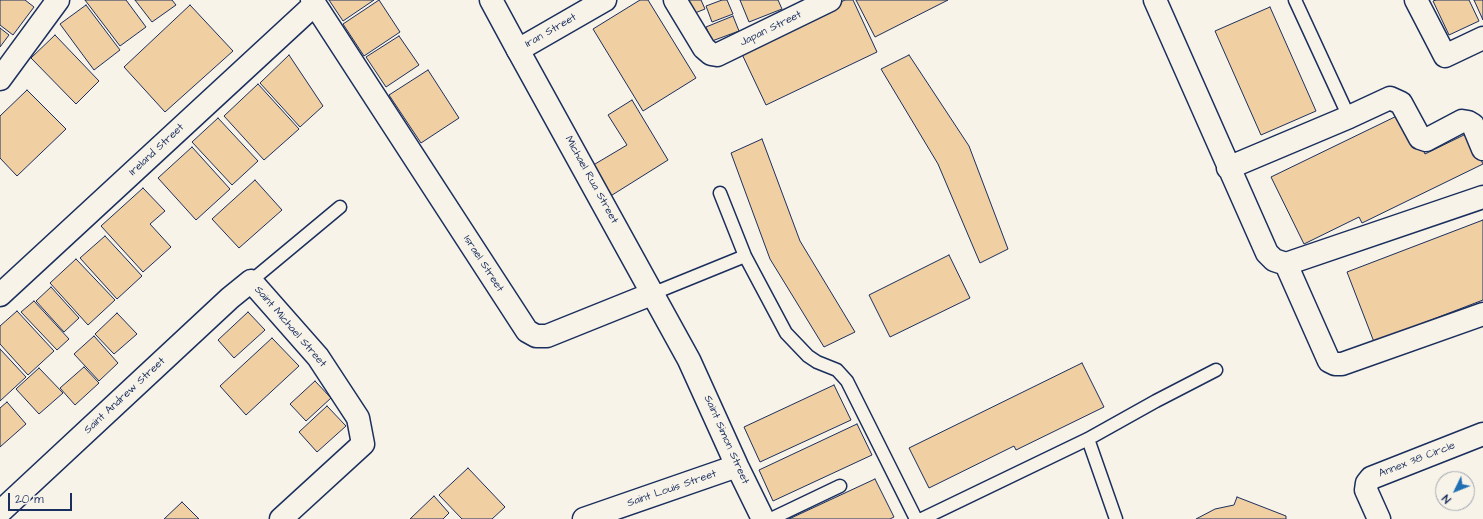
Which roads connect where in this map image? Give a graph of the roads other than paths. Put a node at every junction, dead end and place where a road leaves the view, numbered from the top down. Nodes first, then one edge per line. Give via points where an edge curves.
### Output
1 (58, 0) edge
2 (491, 0) edge
3 (605, 0) edge
4 (675, 0) edge
5 (830, 0) edge
6 (1156, 0) edge
7 (1295, 0) edge
8 (1416, 0) edge
9 (313, 3) edge
10 (1483, 38) edge
11 (518, 50) junction
12 (0, 79) edge
13 (1349, 117) junction
14 (1483, 148) edge
15 (1228, 168) junction
16 (720, 193) dead end
17 (1483, 197) edge
18 (340, 207) dead end
19 (745, 256) junction
20 (1286, 264) junction
21 (251, 281) junction
22 (654, 293) junction
23 (0, 295) edge
24 (1483, 314) edge
25 (690, 360) joint
26 (1216, 370) dead end
27 (1483, 434) edge
28 (1088, 439) junction
29 (737, 466) junction
30 (840, 486) dead end
31 (3, 503) edge
32 (281, 519) edge
33 (584, 519) edge
34 (763, 519) edge
35 (770, 519) edge
36 (916, 519) edge
37 (922, 519) edge
38 (1116, 519) edge
39 (1379, 519) edge

1 - 12 street
2 - 11 street, Michael Rua Street
3 - 11 street, Iran Street
4 - 5 street, Japan Street via 704,48 717,55
6 - 15 street
7 - 13 lane
8 - 10 street via 1445,56
9 - 22 street, Israel Street via 527,331 536,336 547,336
9 - 23 street, Ireland Street
11 - 22 street, Michael Rua Street
13 - 14 street via 1390,98 1401,103 1423,140 1462,121 1473,125
13 - 15 street
15 - 20 street via 1267,253 1274,260
16 - 19 lane
17 - 20 street
18 - 21 lane
19 - 22 lane, Israel Street
19 - 36 lane via 786,333 808,356 836,370 847,381
20 - 24 street via 1329,362 1335,364 1342,364
21 - 31 street, Saint Andrew Street
21 - 32 street, Saint Michael Street via 318,357 358,418 363,444
22 - 25 street, Michael Rua Street
25 - 29 street, Saint Simon Street
26 - 28 lane
27 - 39 street, Annex 38 Circle via 1371,478 1366,490
28 - 37 lane
28 - 38 lane
29 - 33 street, Saint Louis Street
29 - 34 street, Saint Simon Street
30 - 35 lane

